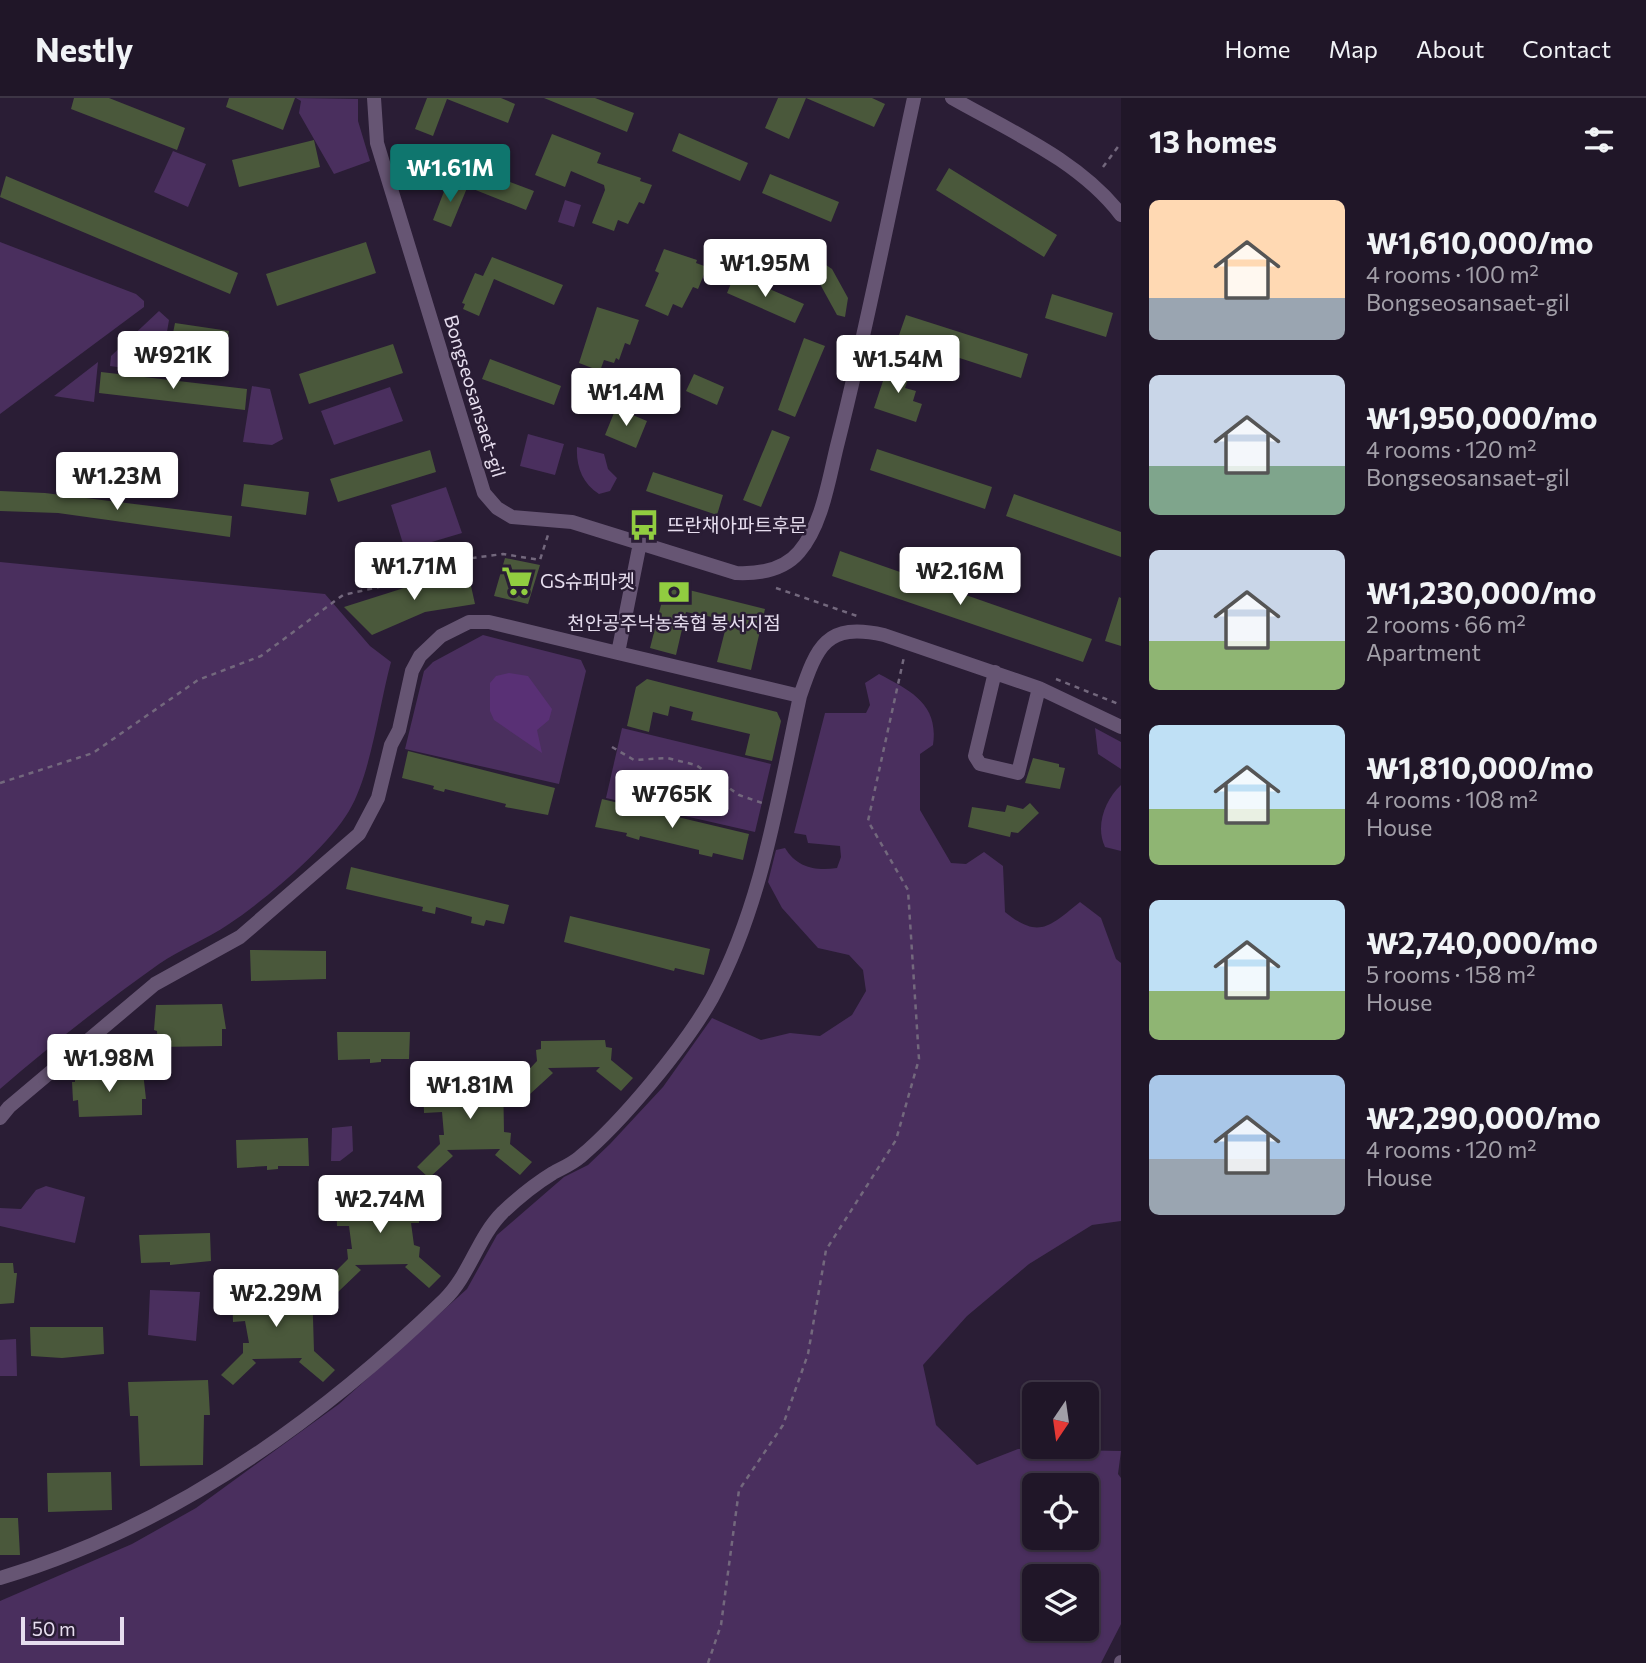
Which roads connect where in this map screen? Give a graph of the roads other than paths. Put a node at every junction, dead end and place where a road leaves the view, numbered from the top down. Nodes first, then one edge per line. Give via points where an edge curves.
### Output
1 (374, 98) edge
2 (914, 98) edge
3 (952, 98) edge
4 (967, 98) edge
5 (1121, 201) edge
6 (1121, 215) edge
7 (640, 543) junction
8 (618, 653) junction
9 (995, 672) junction
10 (1039, 688) junction
11 (800, 696) junction
12 (1121, 727) edge
13 (0, 1118) edge
14 (0, 1578) edge

1 - 7 street, Bongseosansaet-gil via 377,143 484,493 512,517 572,522
2 - 7 street, Bongseosansaet-gil via 855,379 816,524 799,553 777,568 736,573
3 - 6 street via 1060,160 1104,192
4 - 5 street via 1062,153
7 - 8 street
8 - 11 street
8 - 13 street via 489,622 469,622 441,636 412,671 378,798 359,834 240,937 155,984
9 - 10 street
9 - 10 street via 975,756 980,764 1018,774
9 - 11 street via 859,629 831,636 811,661
10 - 12 street
11 - 14 street via 764,855 714,994 685,1039 596,1143 501,1214 447,1298 333,1399 182,1502 44,1565

